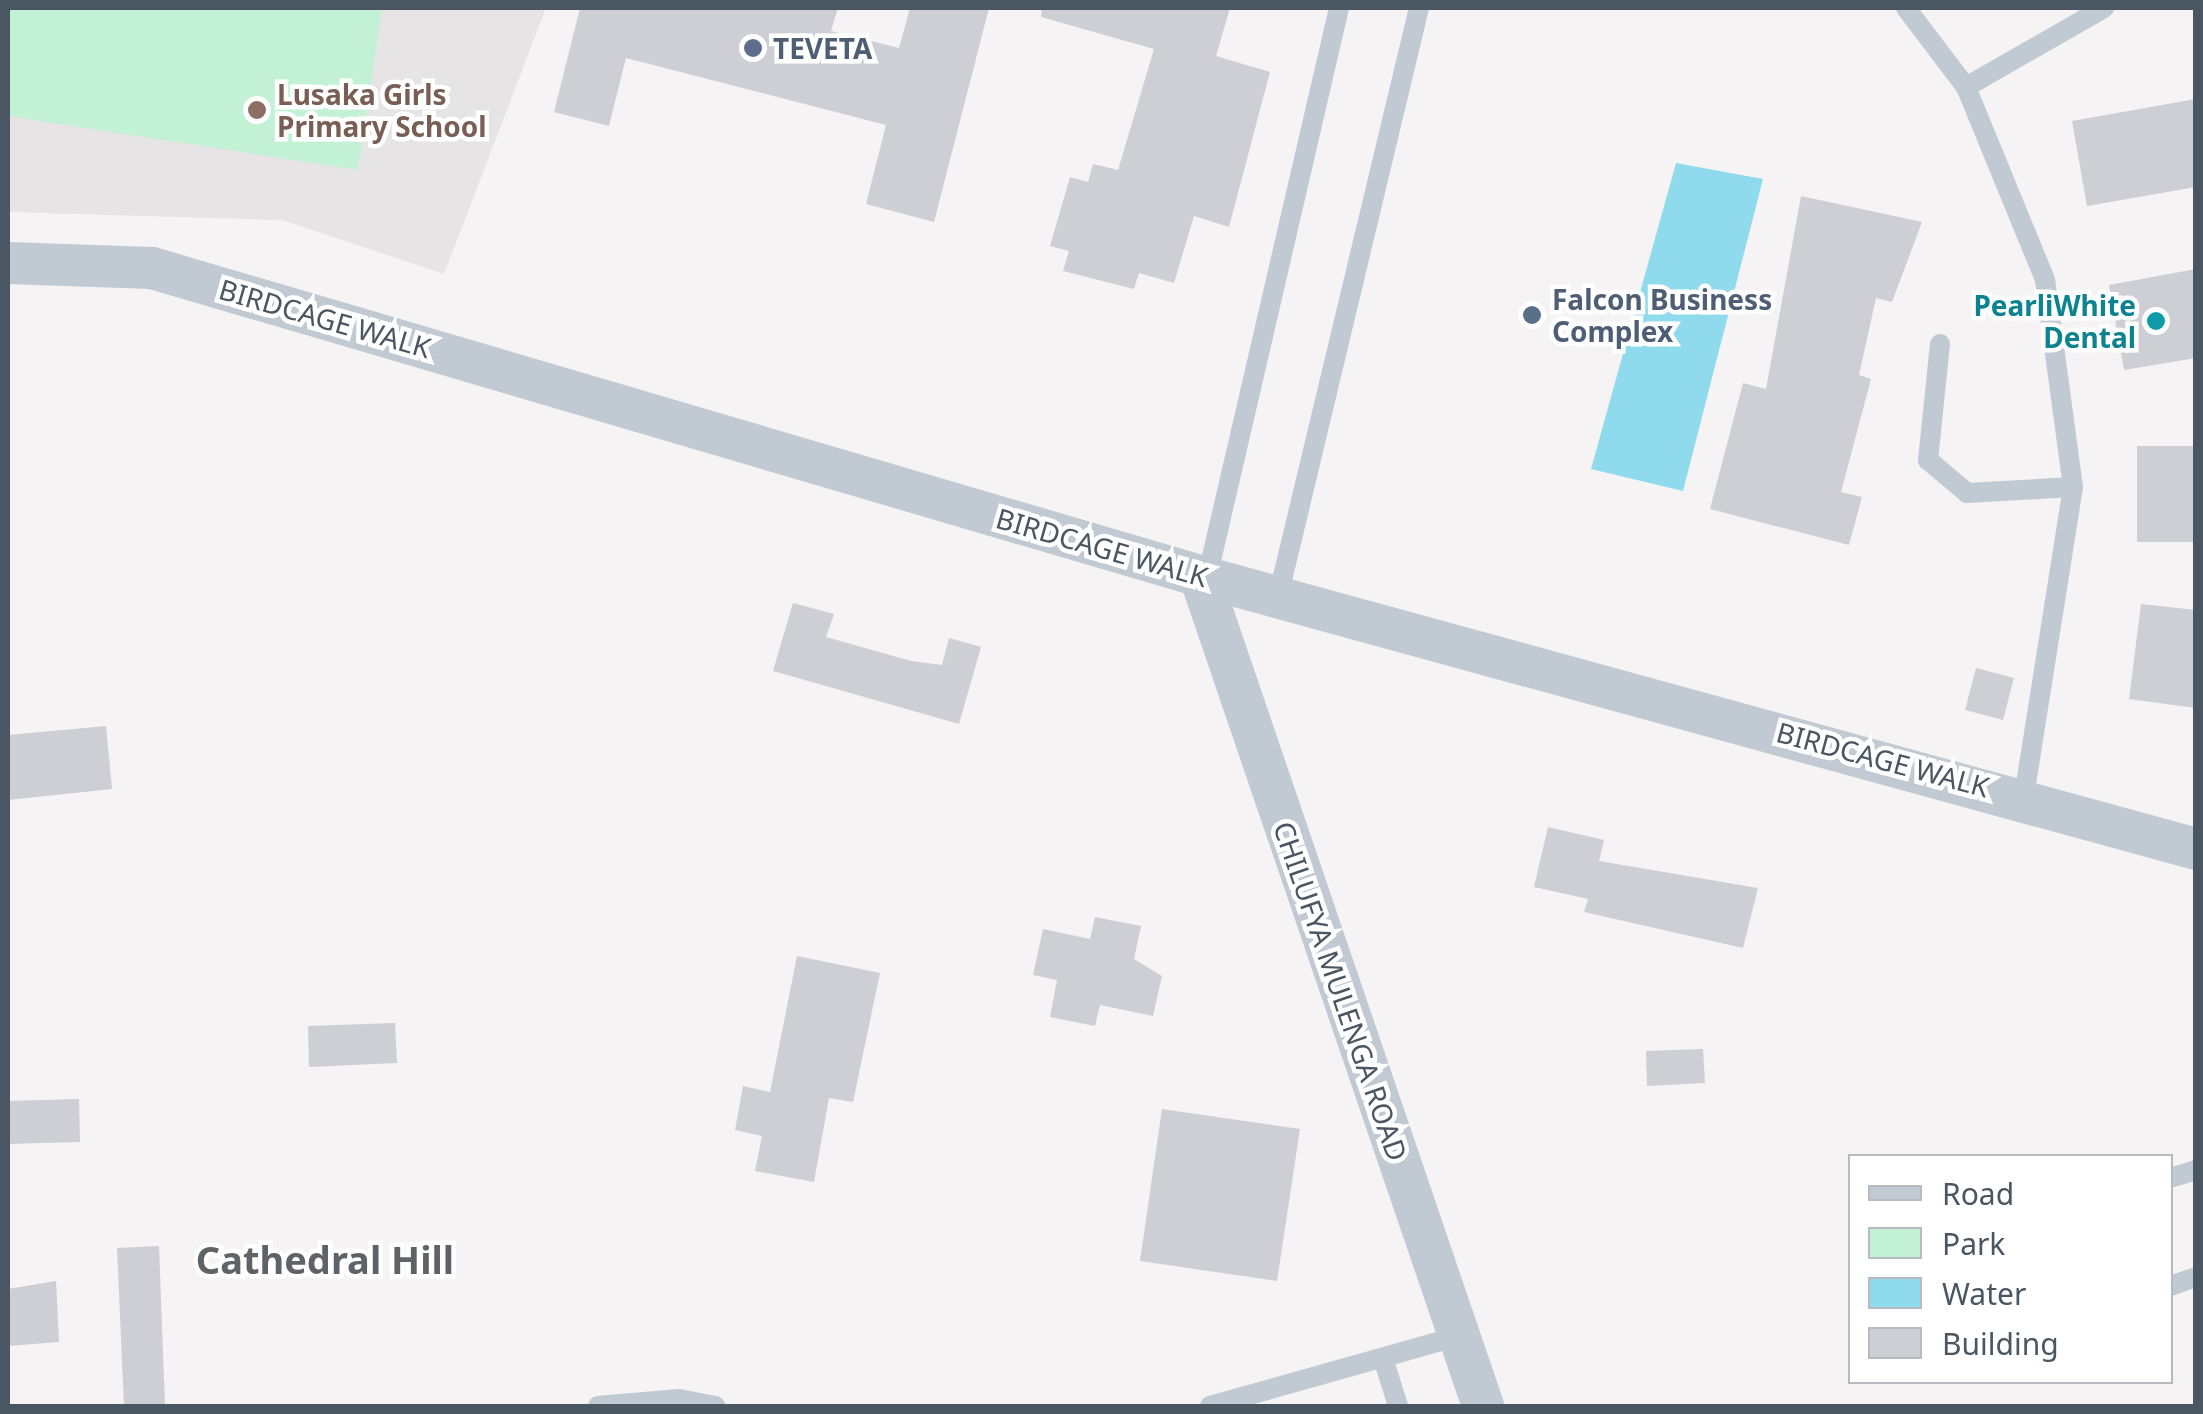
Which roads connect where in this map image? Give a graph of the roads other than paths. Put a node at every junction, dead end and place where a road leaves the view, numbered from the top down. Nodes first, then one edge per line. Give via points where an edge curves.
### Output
1 (1339, 8) edge
2 (1419, 8) edge
3 (1906, 8) edge
4 (2104, 8) edge
5 (1966, 87) junction
6 (8, 263) edge
7 (1940, 344) dead end
8 (2073, 488) junction
9 (1203, 577) junction
10 (1278, 597) junction
11 (2024, 797) junction
12 (2196, 850) edge
13 (1459, 1336) junction
14 (1383, 1358) junction
15 (598, 1406) edge
16 (715, 1406) edge
17 (1210, 1406) edge
18 (1398, 1406) edge
19 (1483, 1406) edge

1 - 9 lane
2 - 10 lane
3 - 5 lane
4 - 5 lane
5 - 8 lane via 2045,280
6 - 9 street, BIRDCAGE WALK via 152,268
7 - 8 lane via 1928,460 1967,493
8 - 11 lane
9 - 10 street, BIRDCAGE WALK
9 - 13 street, CHILUFYA MULENGA ROAD
10 - 11 street, BIRDCAGE WALK
11 - 12 street, BIRDCAGE WALK
13 - 14 lane
13 - 19 street, CHILUFYA MULENGA ROAD
14 - 17 lane
14 - 18 lane
15 - 16 lane via 679,1399

